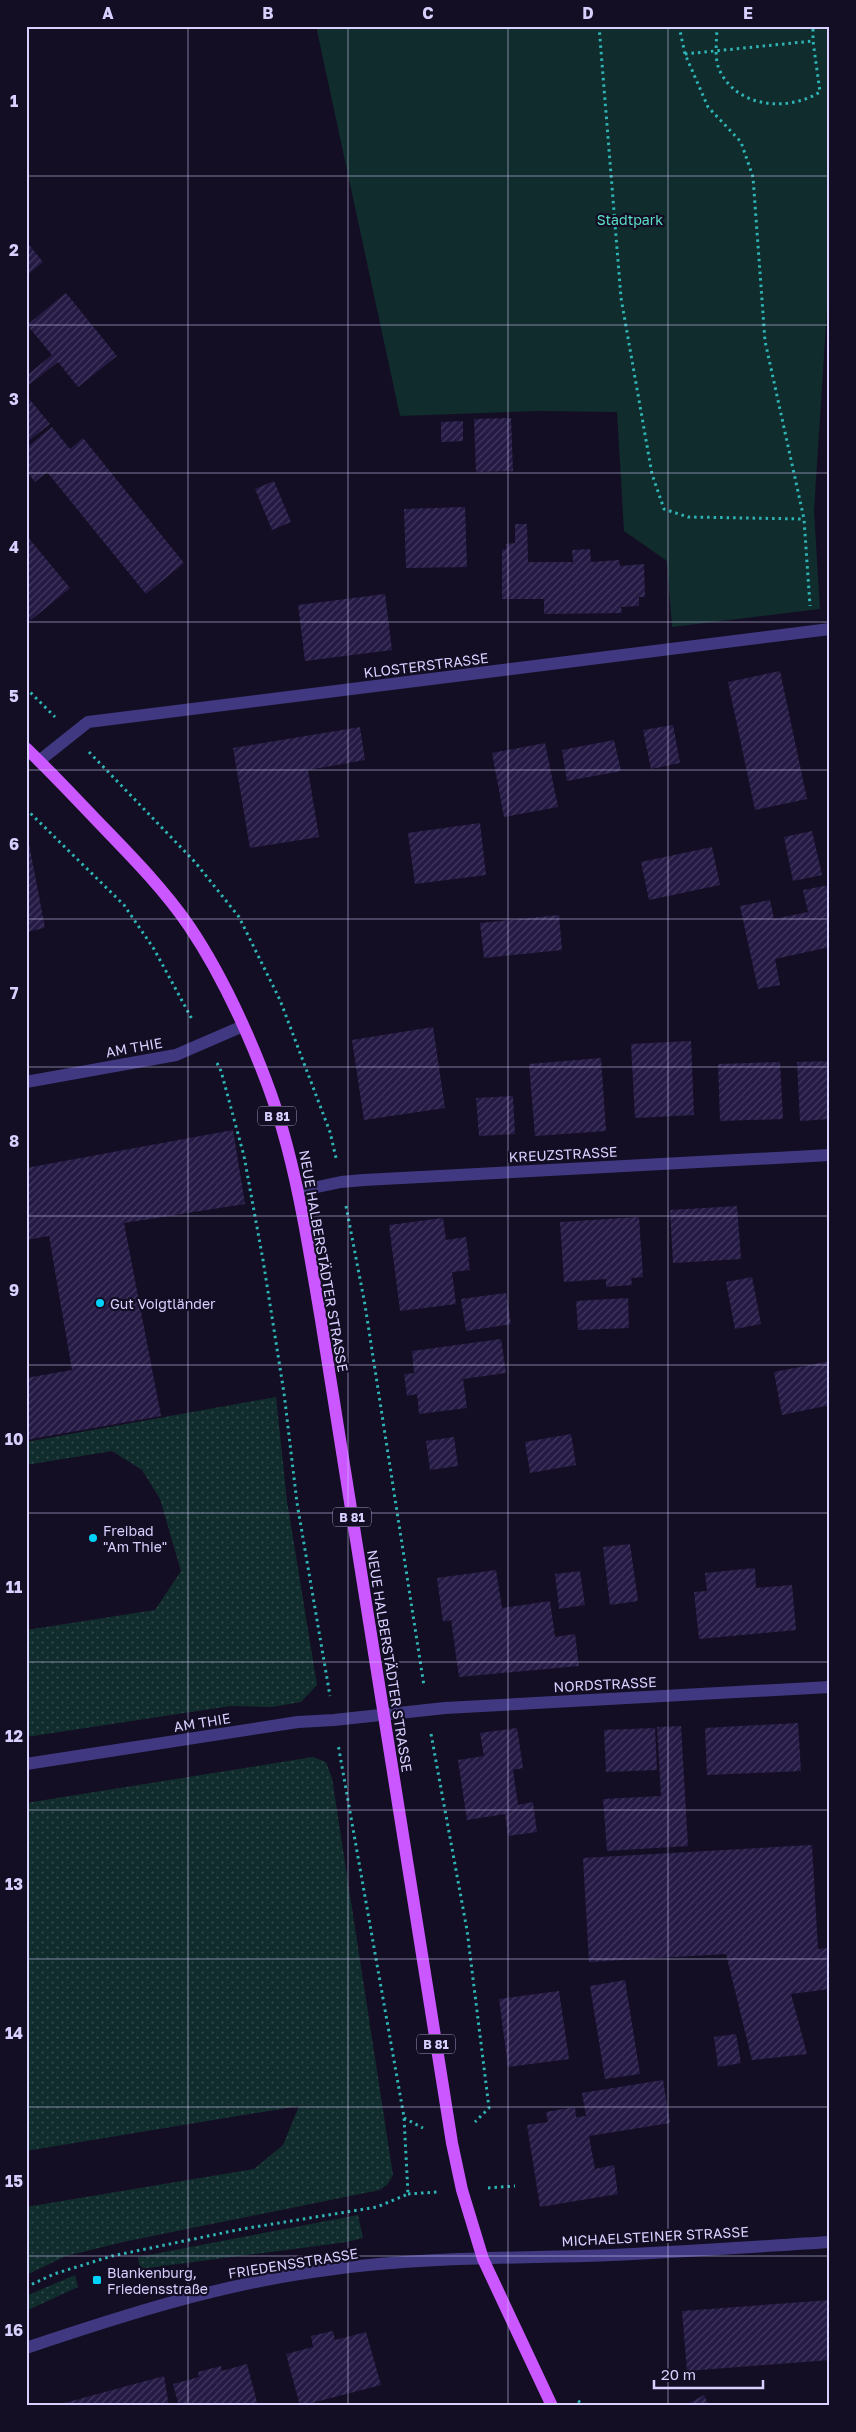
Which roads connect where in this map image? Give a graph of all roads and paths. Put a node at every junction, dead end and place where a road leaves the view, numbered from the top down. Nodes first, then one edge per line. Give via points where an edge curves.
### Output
1 (599, 26) edge
2 (679, 26) edge
3 (717, 26) edge
4 (813, 26) edge
5 (813, 41) junction
6 (716, 50) junction
7 (685, 54) junction
8 (804, 519) junction
9 (830, 629) edge
10 (812, 632) junction
11 (26, 748) edge
12 (39, 761) junction
13 (26, 809) edge
14 (243, 1026) junction
15 (205, 1043) junction
16 (26, 1082) edge
17 (830, 1155) edge
18 (298, 1191) junction
19 (830, 1687) edge
20 (383, 1713) junction
21 (334, 1720) junction
22 (26, 1764) edge
23 (830, 2242) edge
24 (483, 2259) junction
25 (26, 2287) edge
26 (26, 2348) edge
27 (552, 2406) edge

1 - 8 path via 621,298 652,474 664,509 688,517
2 - 7 path
3 - 6 path
4 - 5 path
5 - 6 path
5 - 6 path via 820,92 810,99 777,106 755,101 734,89 719,69
6 - 7 path
7 - 8 path via 708,107 741,142 752,177 765,341
8 - 10 path
9 - 10 street, KLOSTERSTRASSE
10 - 12 street, KLOSTERSTRASSE via 88,722
11 - 12 main road, NEUE HALBERSTÄDTER STRASSE / B 81
12 - 14 main road, NEUE HALBERSTÄDTER STRASSE / B 81 via 126,851 188,924 220,978
13 - 15 path via 124,905 154,949
14 - 15 street, AM THIE
14 - 18 main road, NEUE HALBERSTÄDTER STRASSE / B 81 via 287,1144
15 - 16 street, AM THIE via 176,1055
15 - 21 path via 221,1071 245,1161
17 - 18 street, KREUZSTRASSE via 364,1180
18 - 20 main road, NEUE HALBERSTÄDTER STRASSE / B 81
19 - 20 street, NORDSTRASSE
20 - 21 street, AM THIE
20 - 24 main road, NEUE HALBERSTÄDTER STRASSE / B 81 via 452,2143
21 - 22 street, AM THIE via 298,1722
21 - 25 path via 404,2118 408,2194 377,2207 242,2229 112,2256 54,2274
23 - 24 street, MICHAELSTEINER STRASSE
24 - 26 street, FRIEDENSSTRASSE via 327,2270 236,2287 109,2320
24 - 27 main road, NEUE HALBERSTÄDTER STRASSE / B 81

